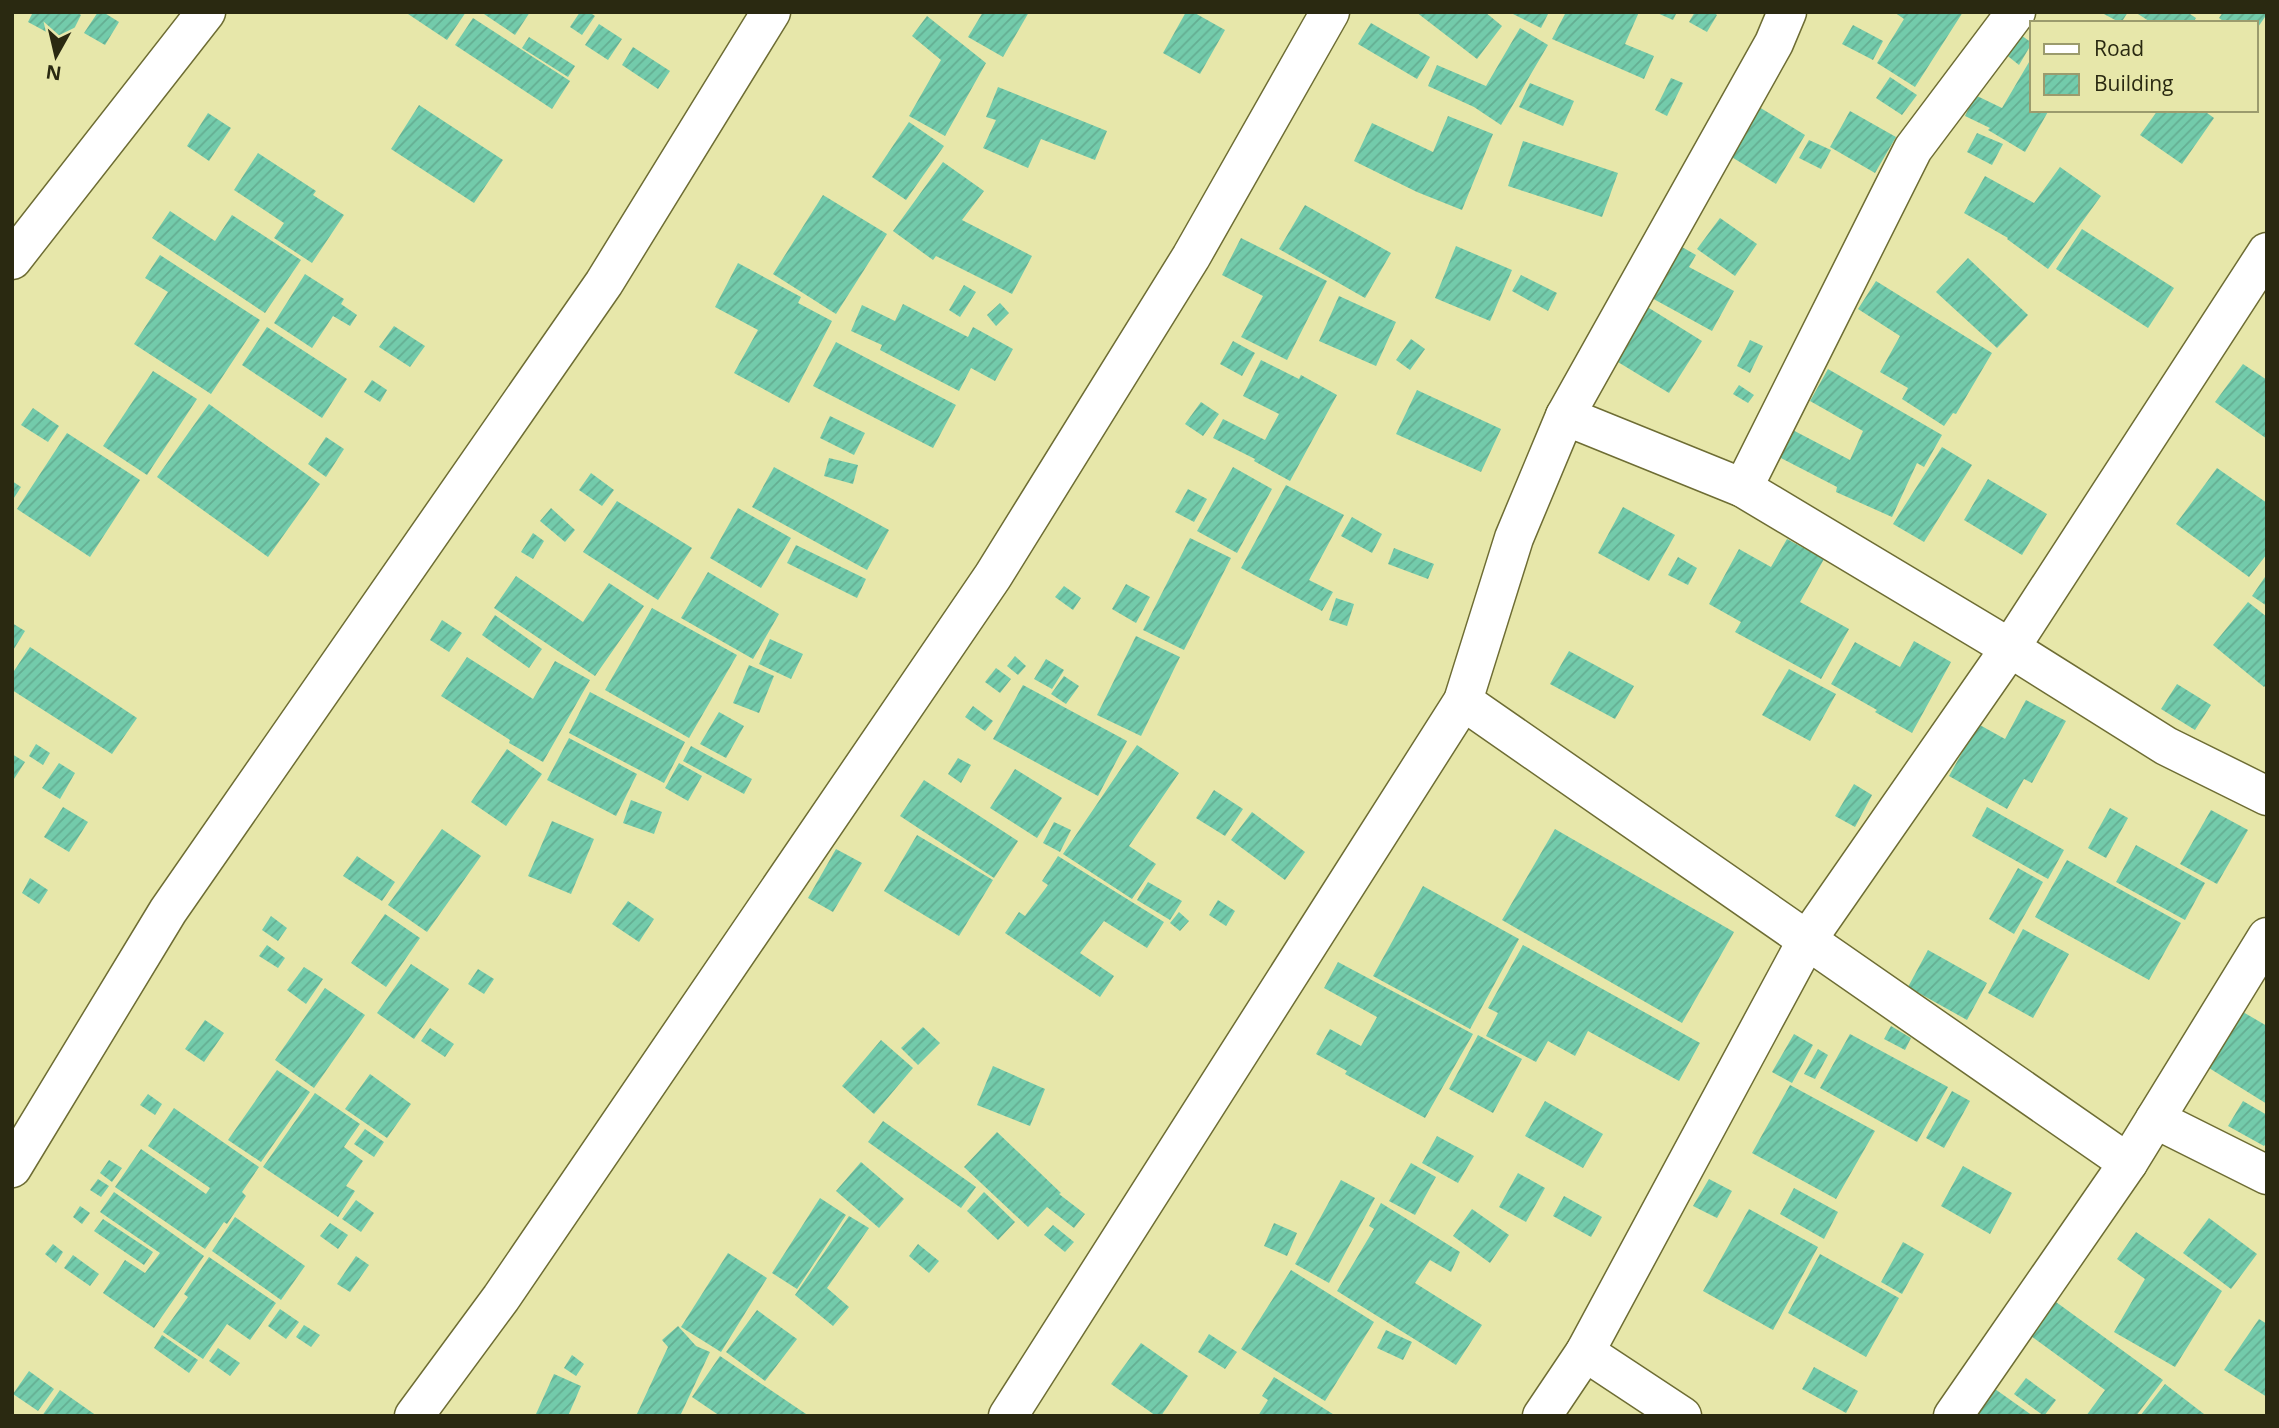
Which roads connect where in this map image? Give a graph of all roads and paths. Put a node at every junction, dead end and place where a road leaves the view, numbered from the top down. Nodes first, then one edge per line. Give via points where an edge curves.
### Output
1 (206, 12) edge
2 (771, 12) edge
3 (1330, 12) edge
4 (1787, 12) edge
5 (2015, 12) edge
6 (2267, 252) edge
7 (12, 260) edge
8 (1565, 416) junction
9 (1743, 488) junction
10 (2010, 648) junction
11 (1463, 701) junction
12 (2267, 796) edge
13 (2267, 937) edge
14 (1807, 940) junction
15 (2155, 1119) junction
16 (2128, 1163) junction
17 (12, 1168) edge
18 (2267, 1175) edge
19 (1585, 1352) junction
20 (414, 1416) edge
21 (1008, 1416) edge
22 (1542, 1416) edge
23 (1682, 1416) edge
24 (1953, 1416) edge

1 - 7 street
2 - 17 street via 604,283 168,911
3 - 20 street via 1191,257 993,576 500,1298
4 - 8 street
5 - 9 street via 1913,149
6 - 10 street
8 - 9 street
8 - 11 street via 1514,538
9 - 10 street
10 - 12 street via 2166,746
10 - 14 street
11 - 14 street
11 - 21 street
13 - 15 street
14 - 16 street
14 - 19 street
15 - 16 street
15 - 18 street
16 - 24 street
19 - 22 street
19 - 23 street

